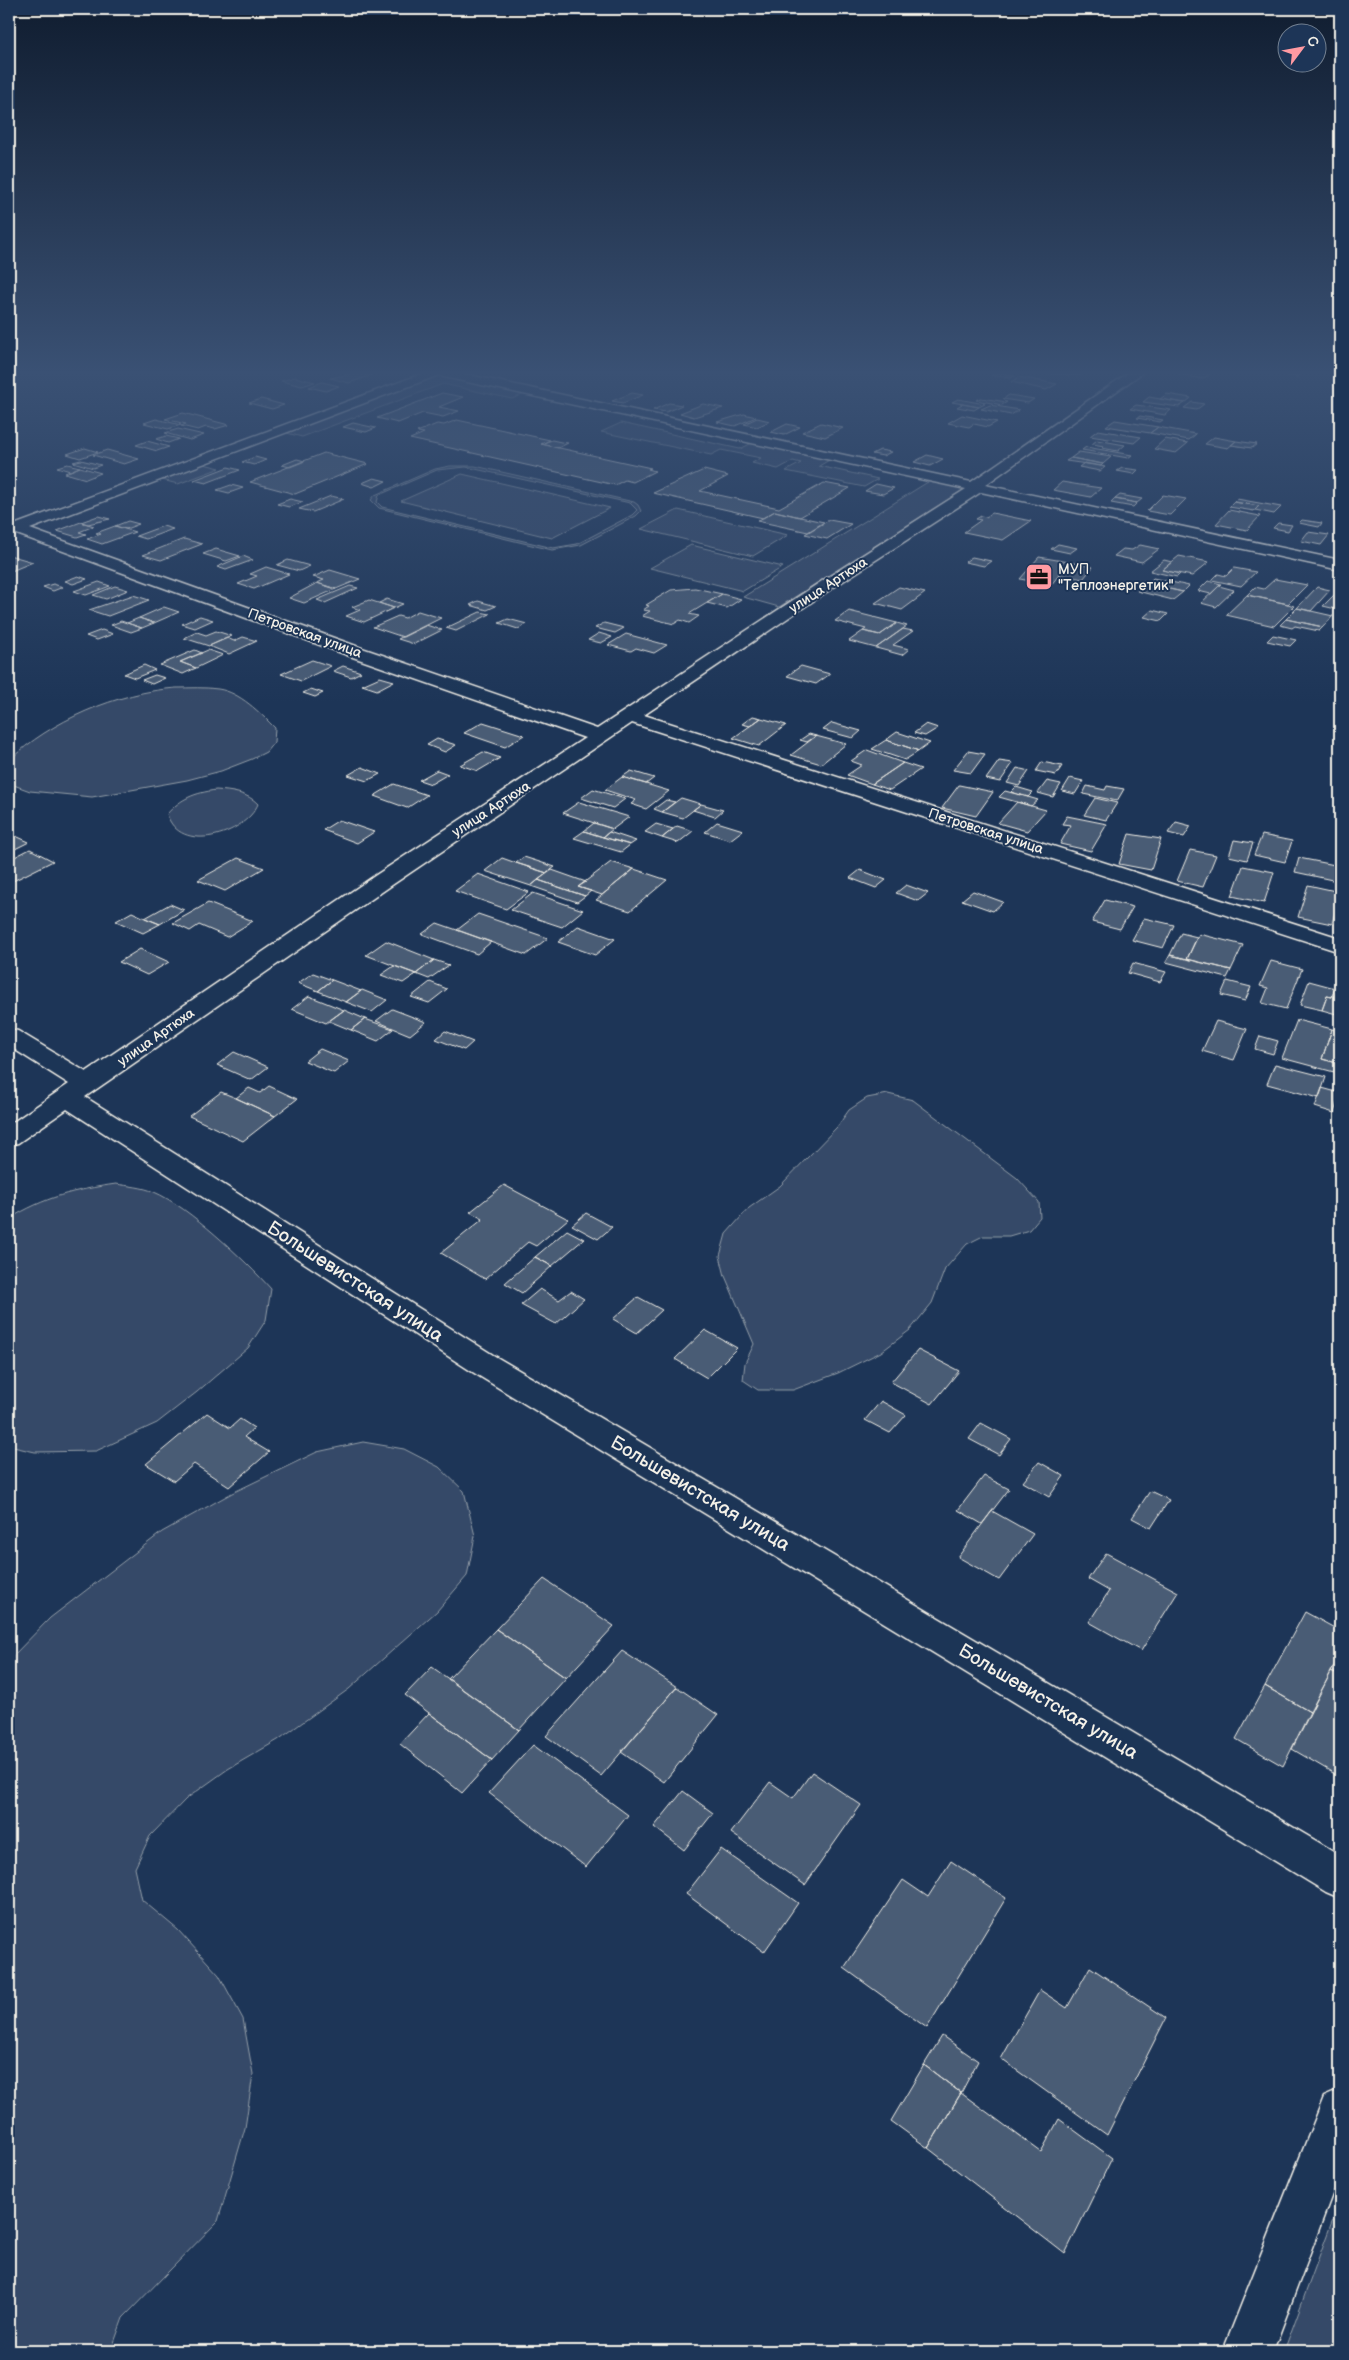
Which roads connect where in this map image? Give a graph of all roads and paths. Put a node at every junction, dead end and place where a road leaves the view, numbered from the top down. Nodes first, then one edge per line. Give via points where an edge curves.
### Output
1 (136, 483) edge
2 (953, 483) edge
3 (982, 483) edge
4 (975, 488) junction
5 (12, 529) edge
6 (1340, 565) edge
7 (632, 717) junction
8 (601, 737) junction
9 (1340, 944) edge
10 (9, 1036) edge
11 (78, 1091) junction
12 (9, 1137) edge
13 (1340, 1878) edge
14 (1340, 2113) edge
15 (1248, 2351) edge

1 - 5 street
2 - 4 street
3 - 4 street, улица Артюха
4 - 6 street
4 - 7 street, улица Артюха
5 - 8 street, Петровская улица
7 - 8 street, улица Артюха
7 - 9 street, Петровская улица
8 - 11 street, улица Артюха via 384,880
10 - 11 street, Большевистская улица
11 - 12 street, улица Артюха
11 - 13 street, Большевистская улица via 482,1363
14 - 15 street

